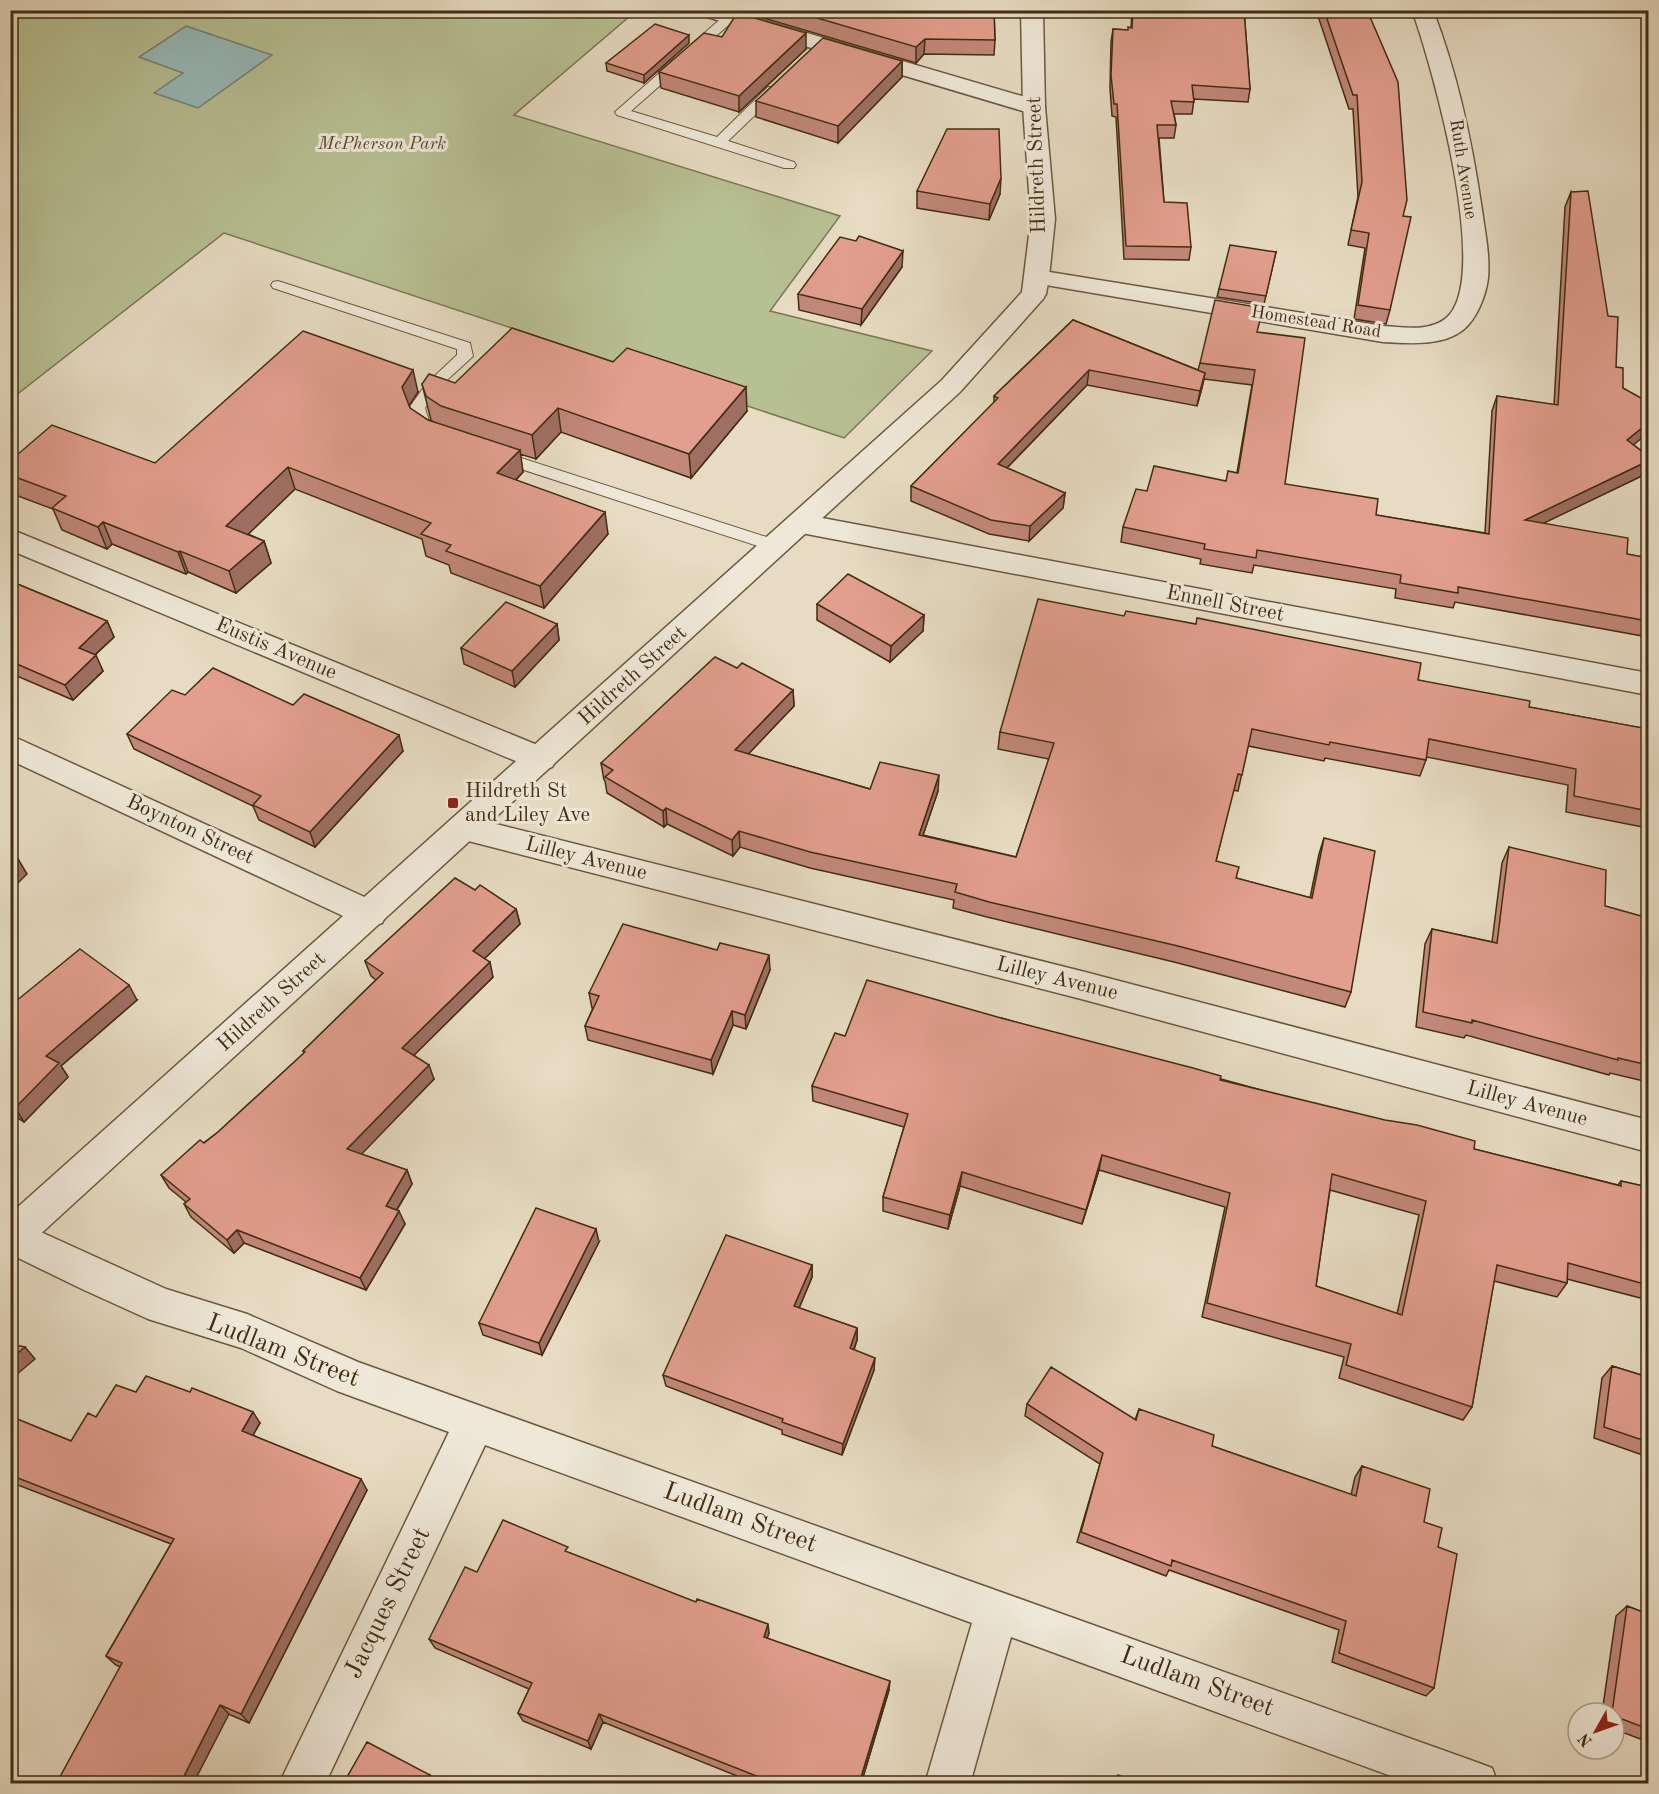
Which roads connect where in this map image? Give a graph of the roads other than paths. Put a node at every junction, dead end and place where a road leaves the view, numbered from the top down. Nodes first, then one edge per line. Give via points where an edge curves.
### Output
1 (704, 10) edge
2 (1032, 10) edge
3 (1422, 10) edge
4 (729, 18) junction
5 (787, 77) edge
6 (1034, 107) junction
7 (719, 142) junction
8 (789, 165) dead end
9 (1037, 277) junction
10 (278, 285) dead end
11 (1452, 325) joint
12 (450, 440) edge
13 (484, 451) edge
14 (801, 524) junction
15 (10, 539) edge
16 (776, 546) junction
17 (1648, 684) edge
18 (10, 746) edge
19 (541, 759) junction
20 (465, 828) junction
21 (370, 914) junction
22 (1648, 1136) edge
23 (11, 1236) edge
24 (475, 1422) junction
25 (997, 1610) junction
26 (301, 1784) edge
27 (947, 1784) edge
28 (1476, 1784) edge

1 - 4 street
2 - 6 street, Hildreth Street
3 - 11 street, Ruth Avenue via 1454,108 1474,243 1475,283 1466,307
4 - 6 street via 817,49
4 - 7 lane via 622,112
5 - 7 lane
6 - 9 street, Hildreth Street via 1043,219
7 - 8 lane
9 - 11 street, Homestead Road via 1383,334 1415,336
9 - 14 street, Hildreth Street via 1034,294 951,386
10 - 12 lane via 465,346 465,356 431,387 417,408 422,424
13 - 16 lane
14 - 16 street, Hildreth Street
14 - 17 street, Ennell Street
15 - 19 street, Eustis Avenue
16 - 19 street, Hildreth Street
18 - 21 street, Boynton Street
19 - 20 street, Hildreth Street
20 - 21 street, Hildreth Street
20 - 22 street, Lilley Avenue via 1085,986
21 - 23 street, Hildreth Street
23 - 24 street, Ludlam Street via 162,1306 247,1332 351,1378
24 - 25 street, Ludlam Street
24 - 26 street, Jacques Street
25 - 27 street
25 - 28 street, Ludlam Street

